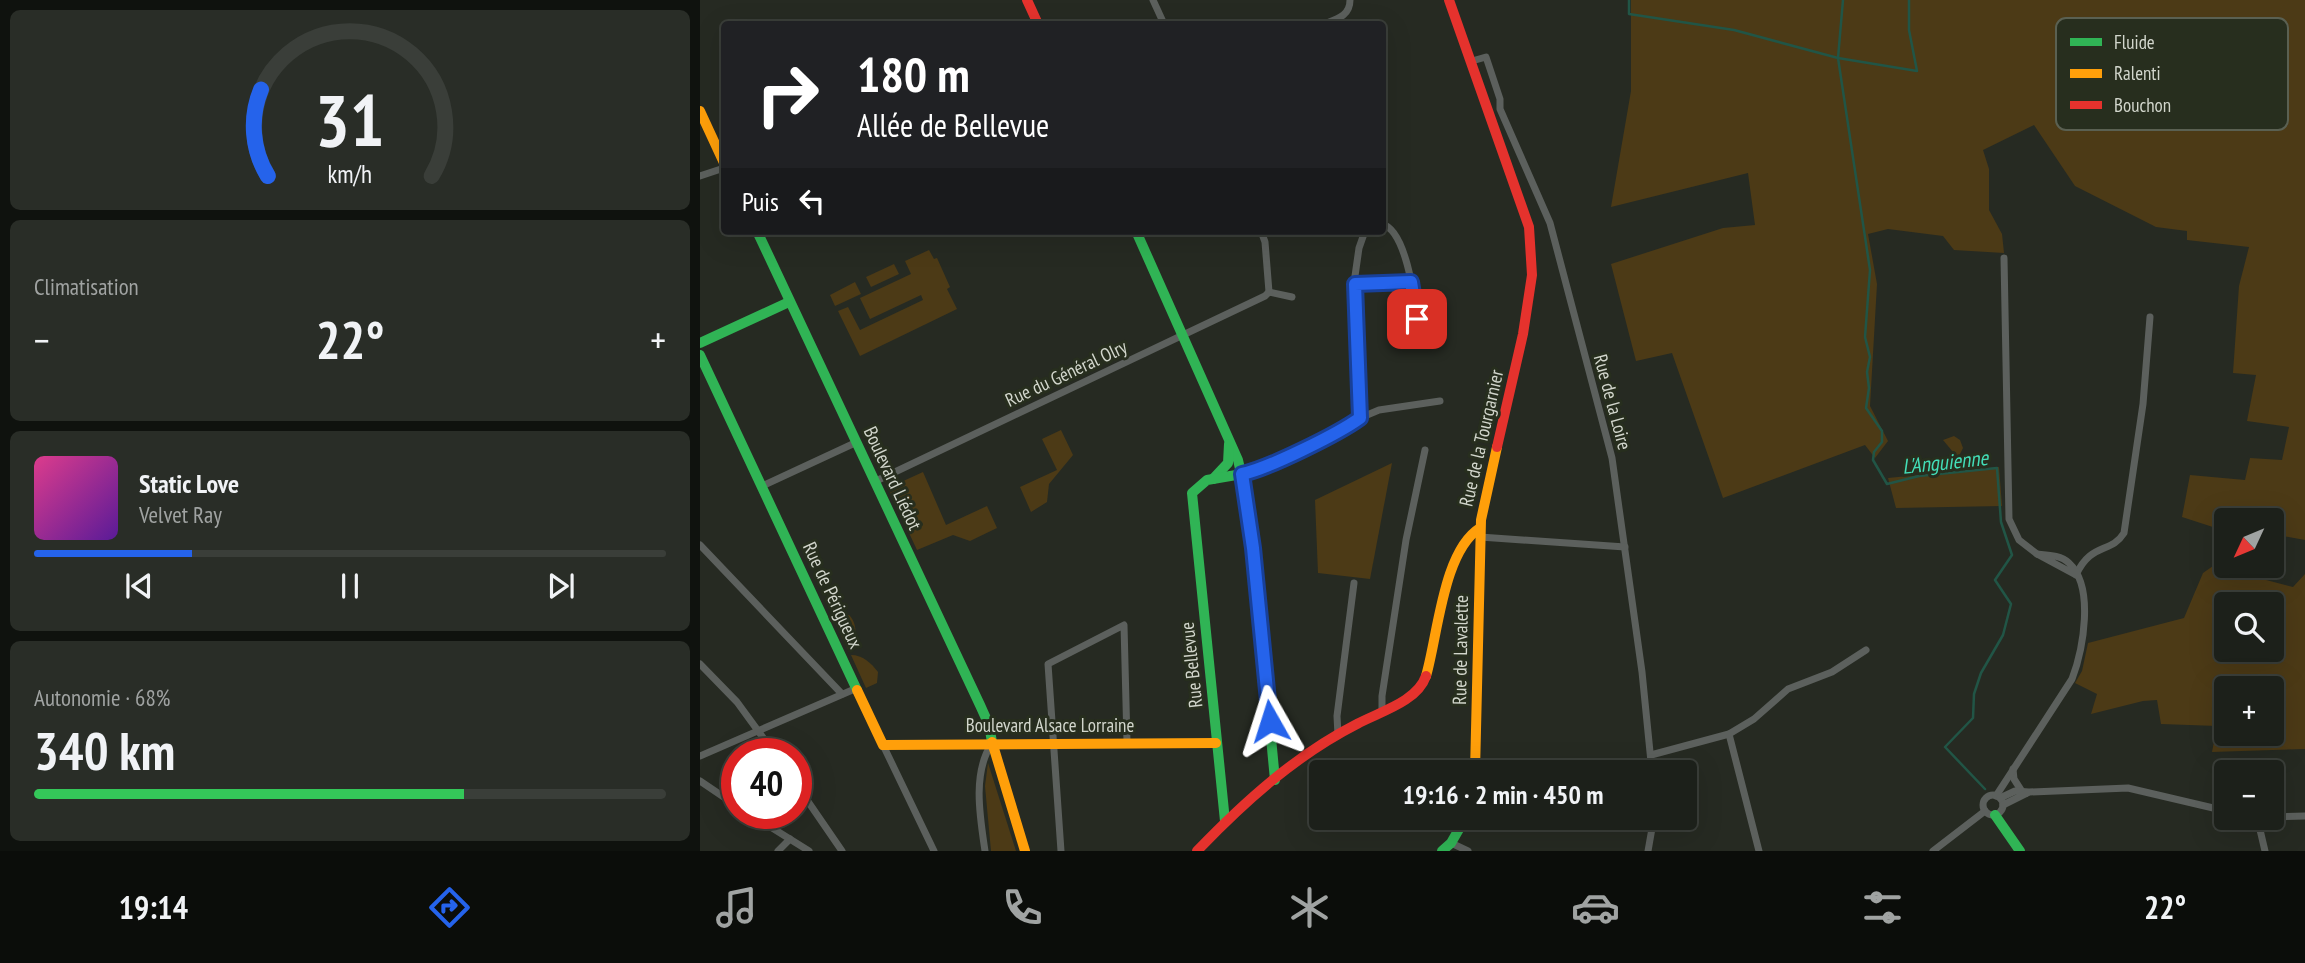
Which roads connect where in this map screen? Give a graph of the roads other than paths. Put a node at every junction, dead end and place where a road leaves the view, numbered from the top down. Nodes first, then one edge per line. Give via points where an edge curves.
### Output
1 (1027, 0) edge
2 (1153, 0) edge
3 (1350, 0) edge
4 (1450, 0) edge
5 (1037, 21) edge
6 (1163, 21) edge
7 (1332, 21) edge
8 (1472, 61) junction
9 (1489, 68) junction
10 (1476, 72) junction
11 (700, 111) edge
12 (721, 158) edge
13 (721, 166) edge
14 (700, 176) edge
15 (1386, 226) edge
16 (759, 235) edge
17 (1138, 235) edge
18 (1262, 235) edge
19 (1364, 235) edge
20 (2004, 258) dead end
21 (1411, 282) junction
22 (1355, 284) junction
23 (1269, 292) junction
24 (1292, 297) dead end
25 (789, 302) junction
26 (2150, 317) dead end
27 (1184, 335) junction
28 (1420, 338) dead end
29 (700, 343) edge
30 (700, 355) edge
31 (1440, 401) dead end
32 (1360, 418) junction
33 (1226, 430) junction
34 (857, 442) junction
35 (1425, 450) dead end
36 (1242, 474) junction
37 (1213, 479) junction
38 (876, 481) junction
39 (762, 486) junction
40 (1480, 533) junction
41 (700, 545) edge
42 (1625, 547) junction
43 (2077, 575) junction
44 (1354, 583) dead end
45 (1866, 650) dead end
46 (700, 664) edge
47 (857, 688) junction
48 (842, 694) junction
49 (1382, 711) junction
50 (758, 731) junction
51 (1338, 734) junction
52 (1729, 734) junction
53 (763, 738) edge
54 (992, 743) junction
55 (1053, 743) junction
56 (1127, 743) junction
57 (1216, 743) junction
58 (883, 745) junction
59 (1651, 755) junction
60 (700, 756) edge
61 (1475, 760) edge
62 (1651, 760) edge
63 (2013, 769) junction
64 (1275, 779) junction
65 (700, 781) edge
66 (2025, 791) junction
67 (721, 795) edge
68 (1999, 800) junction
69 (812, 807) edge
70 (2214, 808) edge
71 (1990, 813) junction
72 (2305, 816) edge
73 (2284, 817) edge
74 (1225, 821) junction
75 (774, 829) edge
76 (1458, 830) edge
77 (1652, 830) edge
78 (2260, 830) edge
79 (790, 839) junction
80 (1451, 843) junction
81 (778, 851) edge
82 (809, 851) edge
83 (842, 851) edge
84 (934, 851) edge
85 (985, 851) edge
86 (1025, 851) edge
87 (1061, 851) edge
88 (1197, 851) edge
89 (1442, 851) edge
90 (1468, 851) edge
91 (1648, 851) edge
92 (1759, 851) edge
93 (1933, 851) edge
94 (2020, 851) edge
95 (2264, 851) edge

1 - 5 street
2 - 6 street
3 - 7 street via 1348,12
4 - 8 street, Rue de la Tourgarnier
8 - 9 street, Rue de la Loire via 1486,57
8 - 10 street, Rue de la Tourgarnier
9 - 10 street
9 - 42 street, Rue de la Loire via 1500,109 1550,223 1612,458
10 - 40 street, Rue de la Tourgarnier via 1529,227 1532,275
11 - 12 street
13 - 14 street
15 - 21 street via 1394,230 1404,251
16 - 25 street, Boulevard Liédot
17 - 27 street
18 - 23 street
19 - 22 street
20 - 43 street via 2009,519 2019,540 2037,554 2063,559
21 - 22 street
21 - 28 street
22 - 32 street
23 - 24 street
23 - 27 street, Rue du Général Olry
25 - 29 street
25 - 34 street, Boulevard Liédot
26 - 43 street via 2124,533 2083,561
27 - 33 street
27 - 38 street, Rue du Général Olry
30 - 39 street, Rue de Périgueux
31 - 32 street via 1379,410
32 - 36 street
33 - 36 street
33 - 37 street via 1230,460
34 - 38 street, Boulevard Liédot
34 - 39 street
35 - 49 street via 1406,540
36 - 37 street
36 - 64 street
37 - 57 street, Rue Bellevue via 1195,487 1192,504
38 - 54 street, Boulevard Liédot via 981,705
39 - 47 street, Rue de Périgueux
40 - 42 street
40 - 49 street, Rue de la Tourgarnier via 1475,528 1470,533 1453,570 1423,684 1410,697
40 - 61 street, Rue de Lavalette
41 - 48 street
42 - 59 street, Rue de la Loire
43 - 63 street via 2084,596 2077,665
44 - 51 street
45 - 52 street via 1832,672 1788,689
46 - 50 street
47 - 48 street
47 - 58 street, Rue de Périgueux
48 - 50 street
49 - 51 street, Rue de la Tourgarnier
50 - 53 street
50 - 60 street
51 - 64 street, Rue de la Tourgarnier
52 - 59 street
52 - 92 street
54 - 55 street, Boulevard Alsace Lorraine
54 - 58 street, Boulevard Alsace Lorraine
54 - 85 street via 982,759 980,783
54 - 86 street, Boulevard Liédot
55 - 56 street, Boulevard Alsace Lorraine
55 - 56 street via 1048,664 1124,625
55 - 87 street
56 - 57 street, Boulevard Alsace Lorraine
57 - 74 street, Rue Bellevue
58 - 84 street, Rue de Périgueux
59 - 62 street, Rue de la Loire
63 - 66 street via 2014,779
63 - 68 street
64 - 74 street, Rue de la Tourgarnier
65 - 67 street
66 - 68 street
66 - 70 street via 2128,788
68 - 71 street via 2001,811
68 - 71 street via 1990,796 1985,800 1983,805
69 - 83 street
71 - 93 street
71 - 94 street
72 - 73 street
74 - 88 street, Rue de la Tourgarnier
75 - 79 street
76 - 80 street
77 - 91 street
78 - 95 street
79 - 81 street
79 - 82 street
80 - 89 street
80 - 90 street

